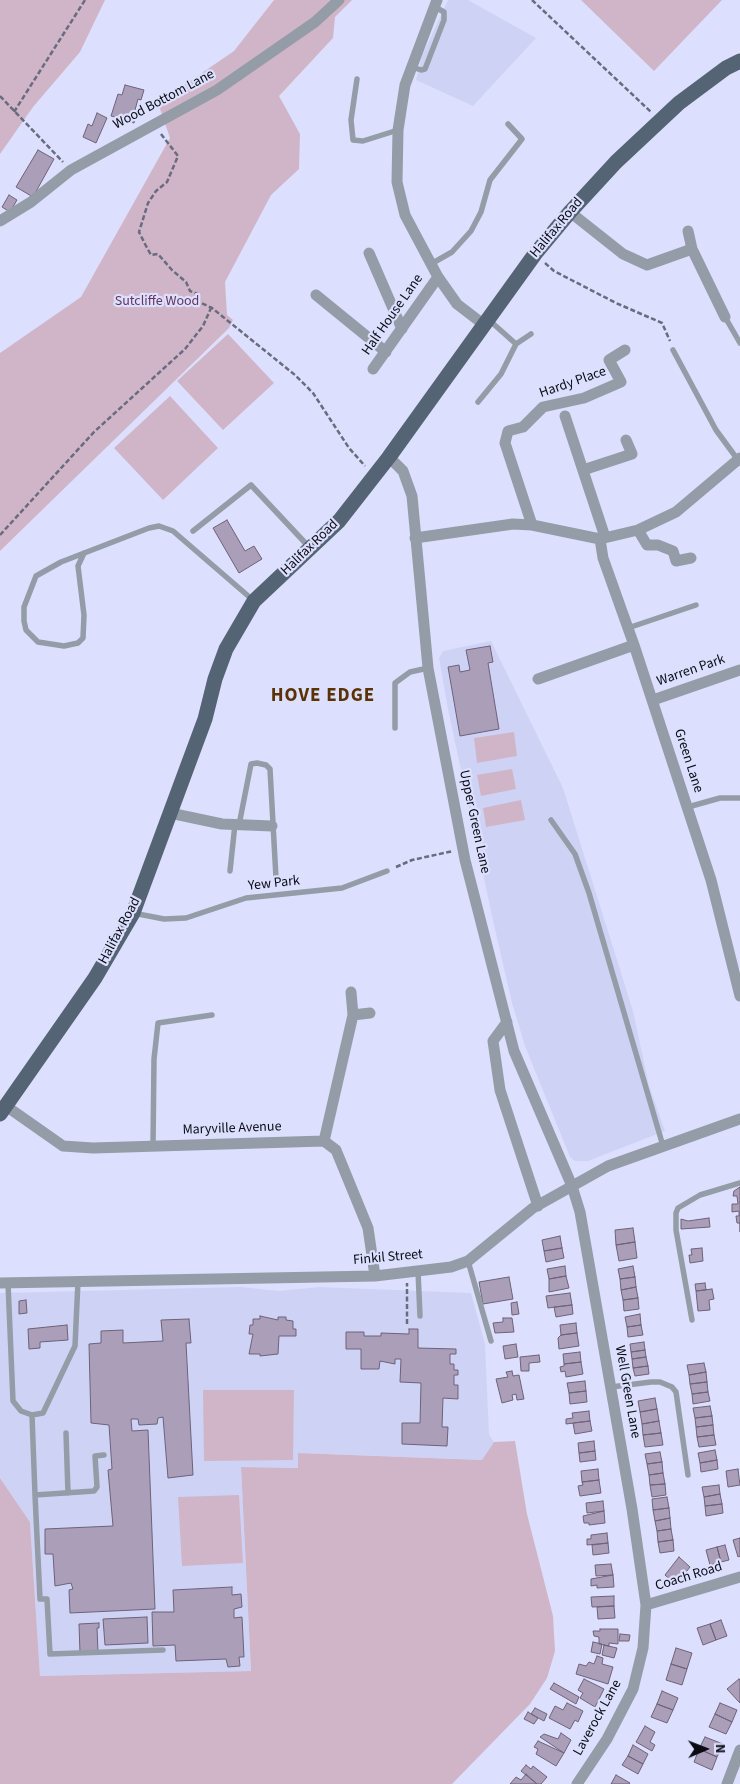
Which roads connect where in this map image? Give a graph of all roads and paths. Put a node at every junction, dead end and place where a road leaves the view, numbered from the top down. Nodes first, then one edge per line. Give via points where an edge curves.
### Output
1 (85, 0) edge
2 (339, 0) edge
3 (532, 0) edge
4 (436, 3) edge
5 (740, 61) edge
6 (357, 80) dead end
7 (0, 96) edge
8 (14, 112) junction
9 (660, 121) junction
10 (155, 122) junction
11 (508, 124) dead end
12 (398, 130) junction
13 (71, 170) junction
14 (570, 212) junction
15 (0, 221) edge
16 (688, 231) dead end
17 (692, 249) junction
18 (369, 253) dead end
19 (535, 254) junction
20 (431, 264) junction
21 (438, 277) junction
22 (316, 295) dead end
23 (212, 308) junction
24 (725, 317) joint
25 (485, 321) junction
26 (402, 329) junction
27 (531, 334) dead end
28 (740, 343) edge
29 (516, 344) junction
30 (625, 350) dead end
31 (673, 350) joint
32 (386, 352) junction
33 (373, 370) dead end
34 (478, 402) dead end
35 (565, 416) dead end
36 (626, 440) dead end
37 (389, 457) junction
38 (739, 459) edge
39 (583, 470) junction
40 (374, 476) junction
41 (532, 525) junction
42 (638, 530) junction
43 (193, 531) dead end
44 (0, 535) edge
45 (415, 538) junction
46 (602, 538) junction
47 (310, 548) junction
48 (84, 553) junction
49 (691, 558) dead end
50 (254, 601) junction
51 (696, 605) dead end
52 (628, 628) junction
53 (634, 645) junction
54 (428, 668) junction
55 (740, 670) edge
56 (538, 679) dead end
57 (653, 700) junction
58 (395, 728) dead end
59 (740, 798) edge
60 (688, 807) junction
61 (170, 813) junction
62 (551, 820) dead end
63 (237, 825) junction
64 (272, 826) junction
65 (463, 849) junction
66 (230, 871) dead end
67 (387, 871) joint
68 (276, 878) dead end
69 (133, 913) junction
70 (734, 949) edge
71 (351, 992) dead end
72 (740, 996) edge
73 (370, 1013) dead end
74 (212, 1015) dead end
75 (353, 1015) junction
76 (507, 1022) junction
77 (3, 1110) edge
78 (740, 1119) edge
79 (324, 1141) junction
80 (153, 1146) junction
81 (663, 1146) junction
82 (740, 1182) edge
83 (572, 1186) junction
84 (538, 1206) junction
85 (468, 1261) junction
86 (413, 1272) junction
87 (375, 1276) junction
88 (78, 1281) junction
89 (4, 1283) edge
90 (420, 1316) dead end
91 (692, 1320) dead end
92 (406, 1324) dead end
93 (491, 1341) dead end
94 (611, 1387) junction
95 (32, 1415) junction
96 (66, 1433) dead end
97 (104, 1455) dead end
98 (688, 1476) dead end
99 (68, 1493) junction
100 (35, 1495) junction
101 (740, 1577) edge
102 (646, 1605) junction
103 (163, 1650) dead end
104 (740, 1750) edge
105 (577, 1784) edge
106 (727, 1784) edge

1 - 8 path
2 - 10 street, Wood Bottom Lane via 315,22 217,90
3 - 9 path
4 - 12 street, Half House Lane via 411,66
5 - 9 main road, Halifax Road via 679,103
6 - 12 lane via 351,120 353,140 363,141
7 - 8 path
8 - 13 path
9 - 14 main road, Halifax Road
10 - 13 street, Wood Bottom Lane
10 - 23 path via 157,130 178,156 167,182 148,203 139,232 151,255 158,254 186,282 190,291 198,294 199,302
11 - 20 lane via 522,139 490,180 481,212 471,231 456,249
12 - 20 street, Half House Lane via 396,168 400,198 405,215
13 - 15 street, Wood Bottom Lane via 31,202
14 - 17 street via 624,254 647,265
14 - 19 main road, Halifax Road
16 - 17 street
17 - 24 street
18 - 26 street
19 - 25 main road, Halifax Road
19 - 31 path via 554,271 662,323
20 - 21 street, Half House Lane
21 - 25 street, Half House Lane via 457,304
21 - 26 street, Half House Lane
22 - 32 street
23 - 40 path via 313,393 349,448
23 - 44 path via 185,349 94,432
24 - 28 lane
25 - 29 lane
25 - 37 main road, Halifax Road
26 - 32 street, Half House Lane
27 - 29 lane
29 - 34 lane via 501,374
30 - 41 street, Hardy Place via 609,360 621,382 584,398 543,407 523,427 508,431 504,443
31 - 38 lane via 716,430
32 - 33 street, Half House Lane
35 - 39 street, Green Lane
36 - 39 street via 632,454
37 - 40 main road, Halifax Road
37 - 45 street, Upper Green Lane via 403,471 412,496
38 - 42 street via 676,512
39 - 46 street, Green Lane
40 - 47 main road, Halifax Road via 339,521
41 - 45 street via 512,524
41 - 46 street
42 - 46 street
42 - 49 street via 647,545 658,545 672,551 676,561
43 - 47 lane via 251,486
45 - 54 street, Upper Green Lane
46 - 52 street, Green Lane via 603,558
47 - 50 main road, Halifax Road
48 - 48 lane via 36,576 24,607 24,622 26,630 38,642 64,646 78,643 83,638 84,616 78,566
48 - 50 lane via 159,526 173,531
50 - 61 main road, Halifax Road via 226,649 214,679 205,719
51 - 52 lane
52 - 53 street, Green Lane
53 - 56 street
53 - 57 street, Green Lane
54 - 58 lane via 410,672 395,683
54 - 65 street, Upper Green Lane
55 - 57 street, Warren Park
57 - 60 street, Green Lane
59 - 60 lane via 720,798
60 - 70 street, Green Lane
61 - 63 street
61 - 69 main road, Halifax Road
62 - 81 lane via 576,854
63 - 64 street
63 - 64 lane via 251,764 257,762 270,769
63 - 66 lane
64 - 68 lane
65 - 67 path via 412,860
65 - 76 street, Upper Green Lane
67 - 69 lane, Yew Park via 342,888 246,898 186,918 164,919
69 - 77 main road, Halifax Road via 95,978
70 - 72 street, Green Lane
71 - 75 street
73 - 75 street
74 - 80 lane via 158,1023 154,1059
75 - 79 street
76 - 83 street, Upper Green Lane via 514,1051
76 - 84 street via 493,1041 500,1090
77 - 80 street, Maryville Avenue via 63,1146
78 - 81 street, Finkil Street
79 - 80 street, Maryville Avenue
79 - 87 street via 336,1150 368,1228
81 - 83 street, Finkil Street via 608,1166
82 - 91 lane via 700,1195 678,1208 676,1213 676,1230
83 - 84 street, Finkil Street
83 - 94 street, Well Green Lane via 580,1212
84 - 85 street, Finkil Street
85 - 86 street, Finkil Street via 451,1267
85 - 93 lane
86 - 87 street, Finkil Street
86 - 90 lane
86 - 92 path
87 - 88 street, Finkil Street
88 - 89 street, Finkil Street
88 - 95 lane via 75,1346 43,1412
89 - 95 lane via 13,1401 21,1411
94 - 98 lane via 651,1382 672,1387 676,1392
94 - 102 street, Well Green Lane
95 - 100 lane
96 - 99 lane
97 - 99 lane via 95,1456 94,1491
99 - 100 lane
100 - 103 lane via 40,1599 48,1599 50,1654
101 - 102 street, Coach Road
102 - 105 street, Laverock Lane via 643,1648 633,1689 607,1739
104 - 106 street

